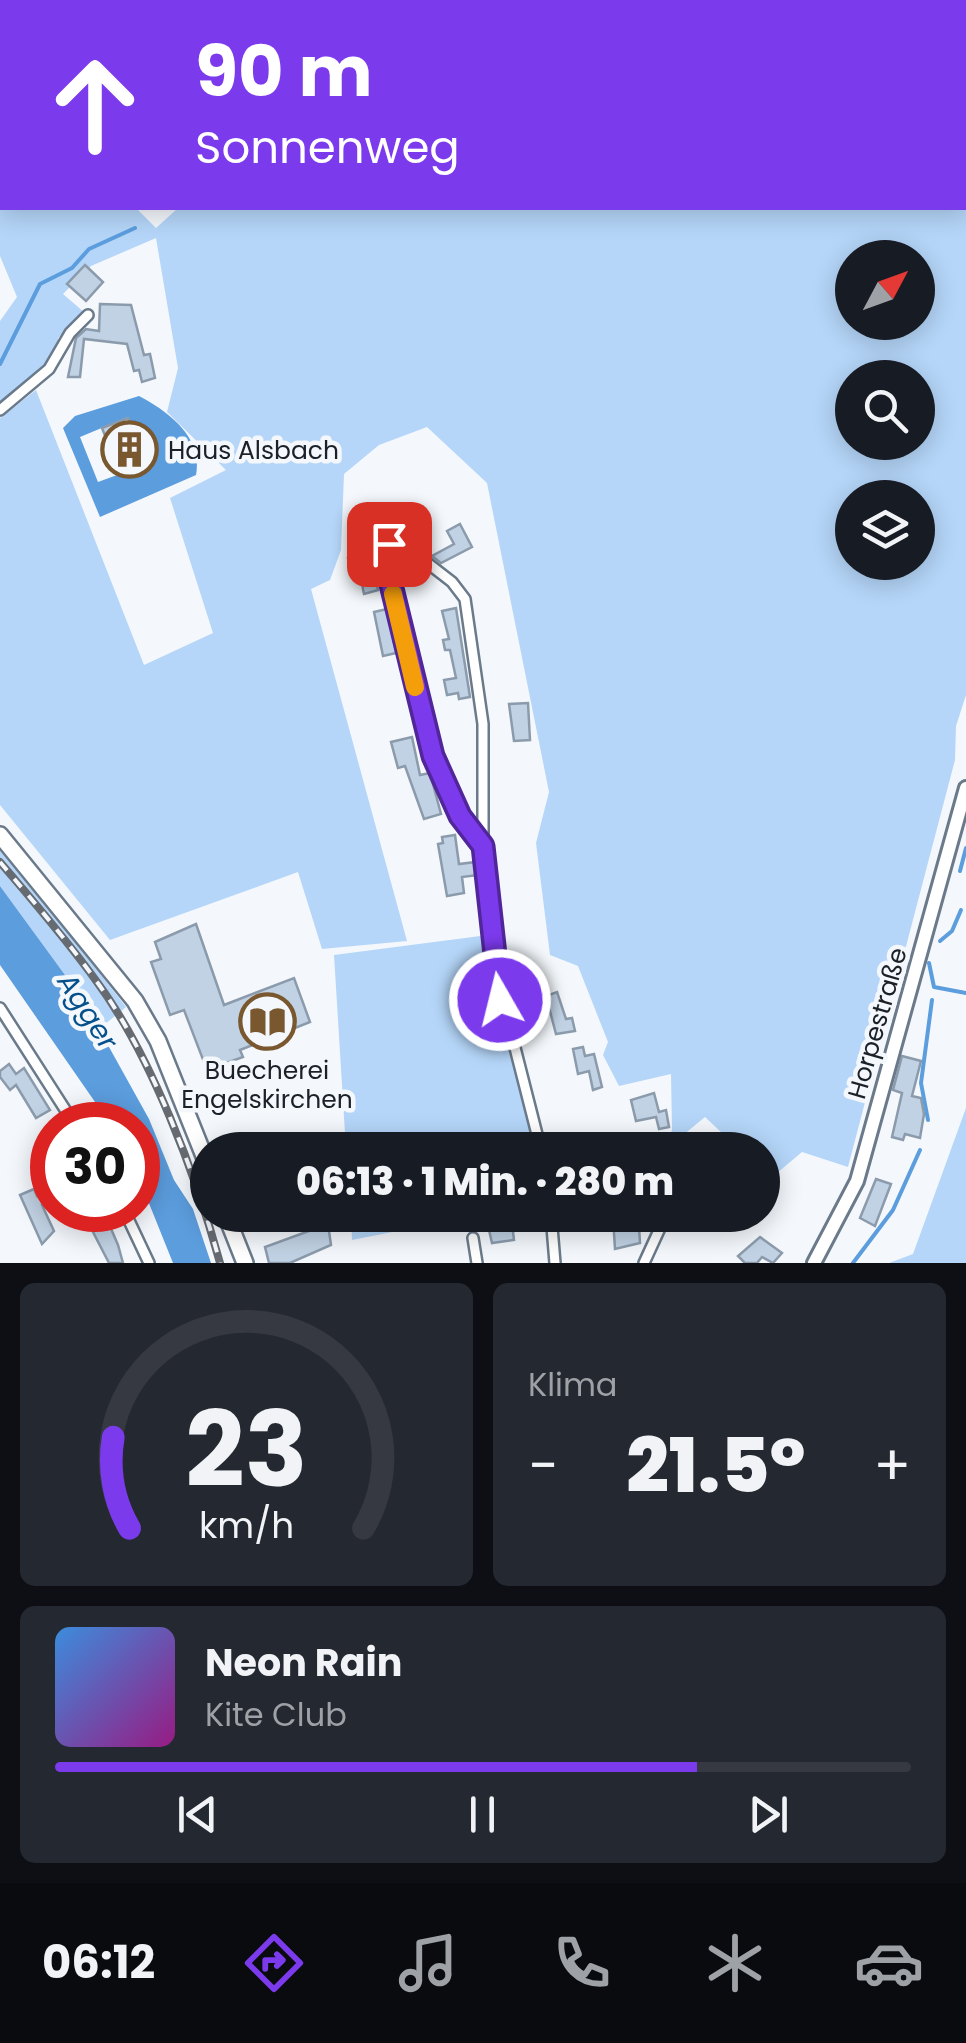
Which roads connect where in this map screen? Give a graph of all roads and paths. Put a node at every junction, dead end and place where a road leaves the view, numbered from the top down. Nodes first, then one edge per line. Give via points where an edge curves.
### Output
1 (88, 315) dead end
2 (0, 410) edge
3 (966, 788) edge
4 (0, 835) edge
5 (483, 846) junction
6 (0, 1008) edge
7 (60, 1102) edge
8 (194, 1132) edge
9 (536, 1132) edge
10 (134, 1232) edge
11 (233, 1232) edge
12 (552, 1232) edge
13 (658, 1232) edge
14 (473, 1238) dead end
15 (149, 1263) edge
16 (245, 1263) edge
17 (478, 1263) edge
18 (555, 1263) edge
19 (644, 1263) edge
20 (814, 1263) edge

1 - 2 street via 50,369
3 - 20 street, Horpestraße via 857,1181
4 - 8 main road via 136,1001
5 - 5 street via 460,816 433,756 388,572 389,544 412,551 465,600 483,724
5 - 9 street via 500,1000
6 - 7 street
10 - 15 street
11 - 16 main road
12 - 18 street
13 - 19 street
14 - 17 street

